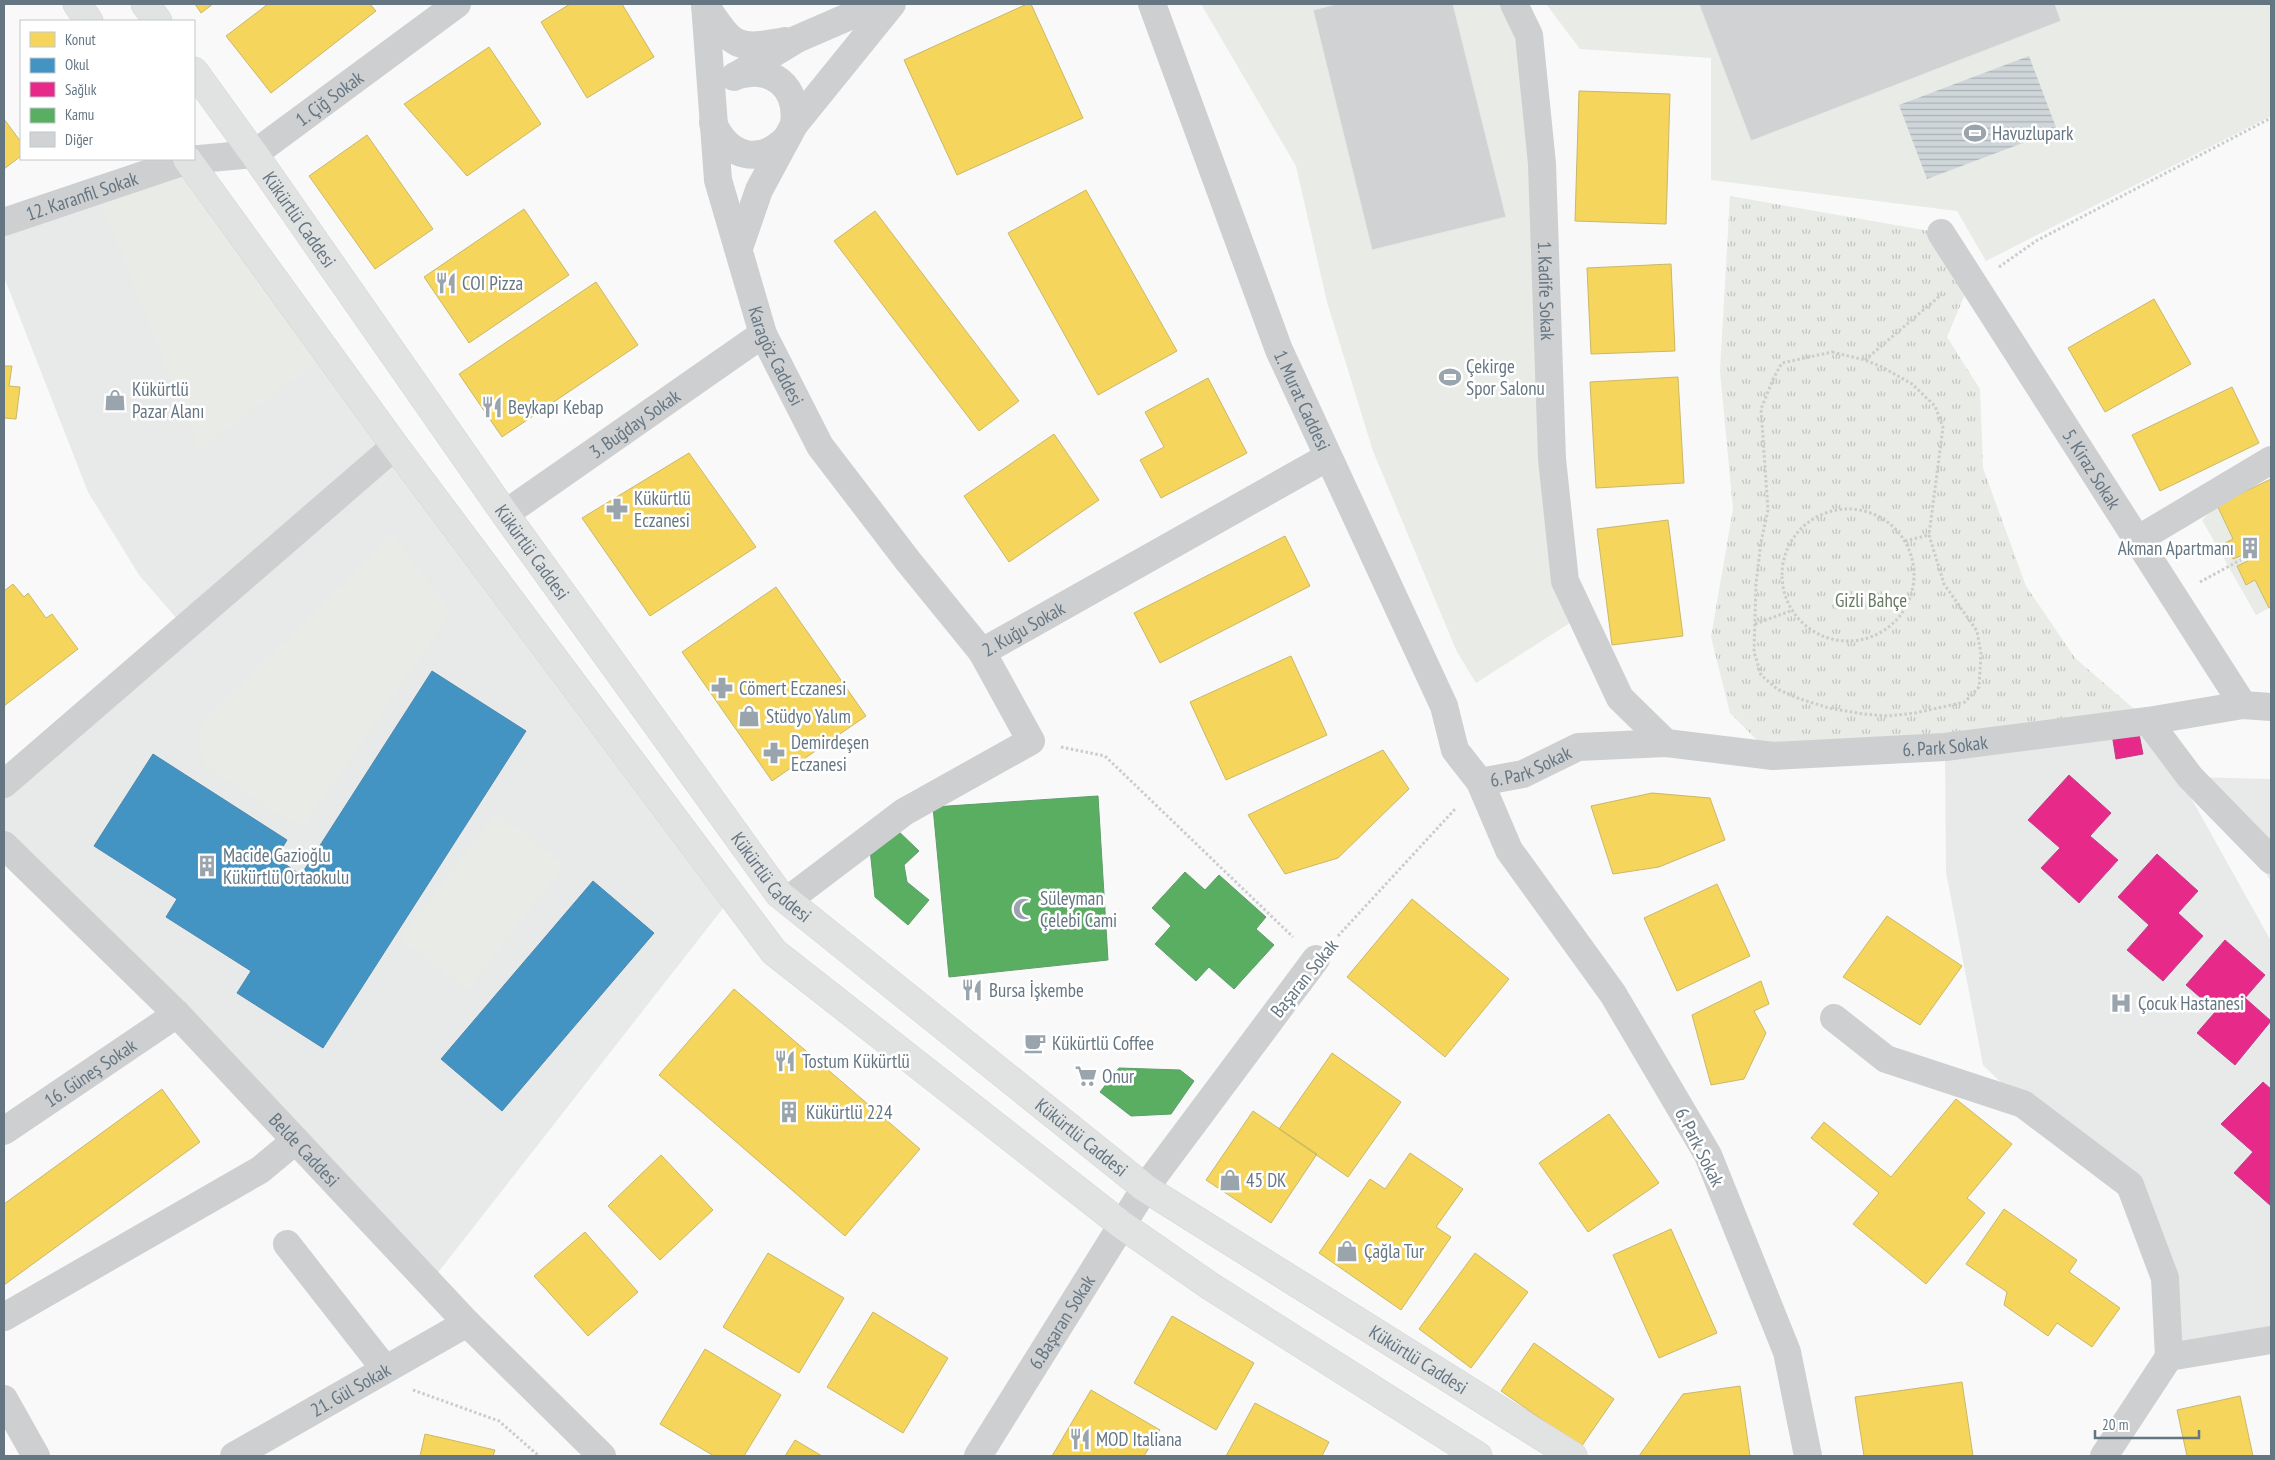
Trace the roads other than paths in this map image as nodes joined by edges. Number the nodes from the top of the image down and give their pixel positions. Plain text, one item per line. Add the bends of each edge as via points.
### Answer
1 (77, 4) edge
2 (145, 4) edge
3 (457, 4) edge
4 (704, 4) edge
5 (878, 4) edge
6 (892, 4) edge
7 (1152, 4) edge
8 (1514, 4) edge
9 (89, 20) edge
10 (157, 20) edge
11 (797, 39) junction
12 (195, 72) edge
13 (734, 77) junction
14 (713, 116) junction
15 (790, 132) junction
16 (254, 154) junction
17 (195, 159) edge
18 (188, 160) edge
19 (4, 222) edge
20 (1941, 233) dead end
21 (739, 248) junction
22 (762, 334) junction
23 (395, 446) junction
24 (1328, 457) junction
25 (2271, 460) edge
26 (505, 514) junction
27 (2137, 540) junction
28 (982, 652) junction
29 (2243, 705) junction
30 (2271, 708) edge
31 (2148, 721) junction
32 (1666, 743) junction
33 (1480, 782) junction
34 (4, 784) edge
35 (4, 845) edge
36 (2271, 860) edge
37 (788, 900) junction
38 (1316, 960) road end
39 (177, 1014) junction
40 (1834, 1018) dead end
41 (4, 1131) edge
42 (295, 1140) junction
43 (1144, 1188) junction
44 (1122, 1225) junction
45 (287, 1244) dead end
46 (4, 1317) edge
47 (467, 1323) junction
48 (2271, 1340) edge
49 (2168, 1357) junction
50 (380, 1372) junction
51 (4, 1399) edge
52 (36, 1456) edge
53 (234, 1456) edge
54 (602, 1456) edge
55 (978, 1456) edge
56 (1478, 1456) edge
57 (1573, 1456) edge
58 (1808, 1456) edge
59 (2104, 1456) edge

1 - 9 main road
2 - 10 main road
3 - 16 street, 1. Çiğ Sokak
4 - 11 street via 727,36 741,45 755,47
4 - 14 street, Karagöz Caddesi
5 - 11 street
6 - 15 street
7 - 24 street, 1. Murat Caddesi via 1279,350
8 - 32 street, 1. Kadife Sokak via 1529,35 1542,164 1552,459 1565,581 1620,698
11 - 13 street
12 - 16 main road, Kükürtlü Caddesi
13 - 14 street via 716,96
13 - 15 street via 747,72 761,73 774,77 785,86 796,112
14 - 15 street via 719,135 728,146 753,155 778,147
14 - 21 street, Karagöz Caddesi via 718,180
15 - 21 street via 759,190
16 - 17 street
16 - 26 main road, Kükürtlü Caddesi
18 - 19 street, 12. Karanfil Sokak
18 - 23 main road
20 - 27 street, 5. Kiraz Sokak
21 - 22 street, Karagöz Caddesi
22 - 26 street, 3. Buğday Sokak
22 - 28 street, Karagöz Caddesi via 820,446
23 - 34 street
23 - 44 main road via 774,952
24 - 28 street, 2. Kuğu Sokak
24 - 33 street, 1. Murat Caddesi via 1444,706 1455,750
25 - 27 street
26 - 37 main road, Kükürtlü Caddesi via 779,894
27 - 29 street, 5. Kiraz Sokak
28 - 37 street, 2. Kuğu Sokak via 1031,741 904,812
29 - 30 street, 6. Park Sokak
29 - 31 street, 6. Park Sokak
31 - 32 street, 6. Park Sokak via 1945,746 1773,756
31 - 36 street via 2190,777
32 - 33 street, 6. Park Sokak via 1578,747 1523,774
33 - 58 street, 6. Park Sokak via 1509,850 1613,994 1708,1155 1787,1352
35 - 39 street, Belde Caddesi
37 - 43 main road, Kükürtlü Caddesi
38 - 43 street, Başaran Sokak
39 - 41 street, 16. Güneş Sokak
39 - 42 street, Belde Caddesi
40 - 49 street via 1886,1059 2023,1104 2130,1185 2165,1278
42 - 46 street via 260,1170
42 - 47 street, Belde Caddesi
43 - 44 street, 6.Başaran Sokak
43 - 57 main road, Kükürtlü Caddesi
44 - 55 street, 6.Başaran Sokak
44 - 56 main road via 1210,1286
45 - 50 street
47 - 50 street, 21. Gül Sokak
47 - 54 street, Belde Caddesi
48 - 49 street
49 - 59 street
50 - 53 street, 21. Gül Sokak
51 - 52 street

